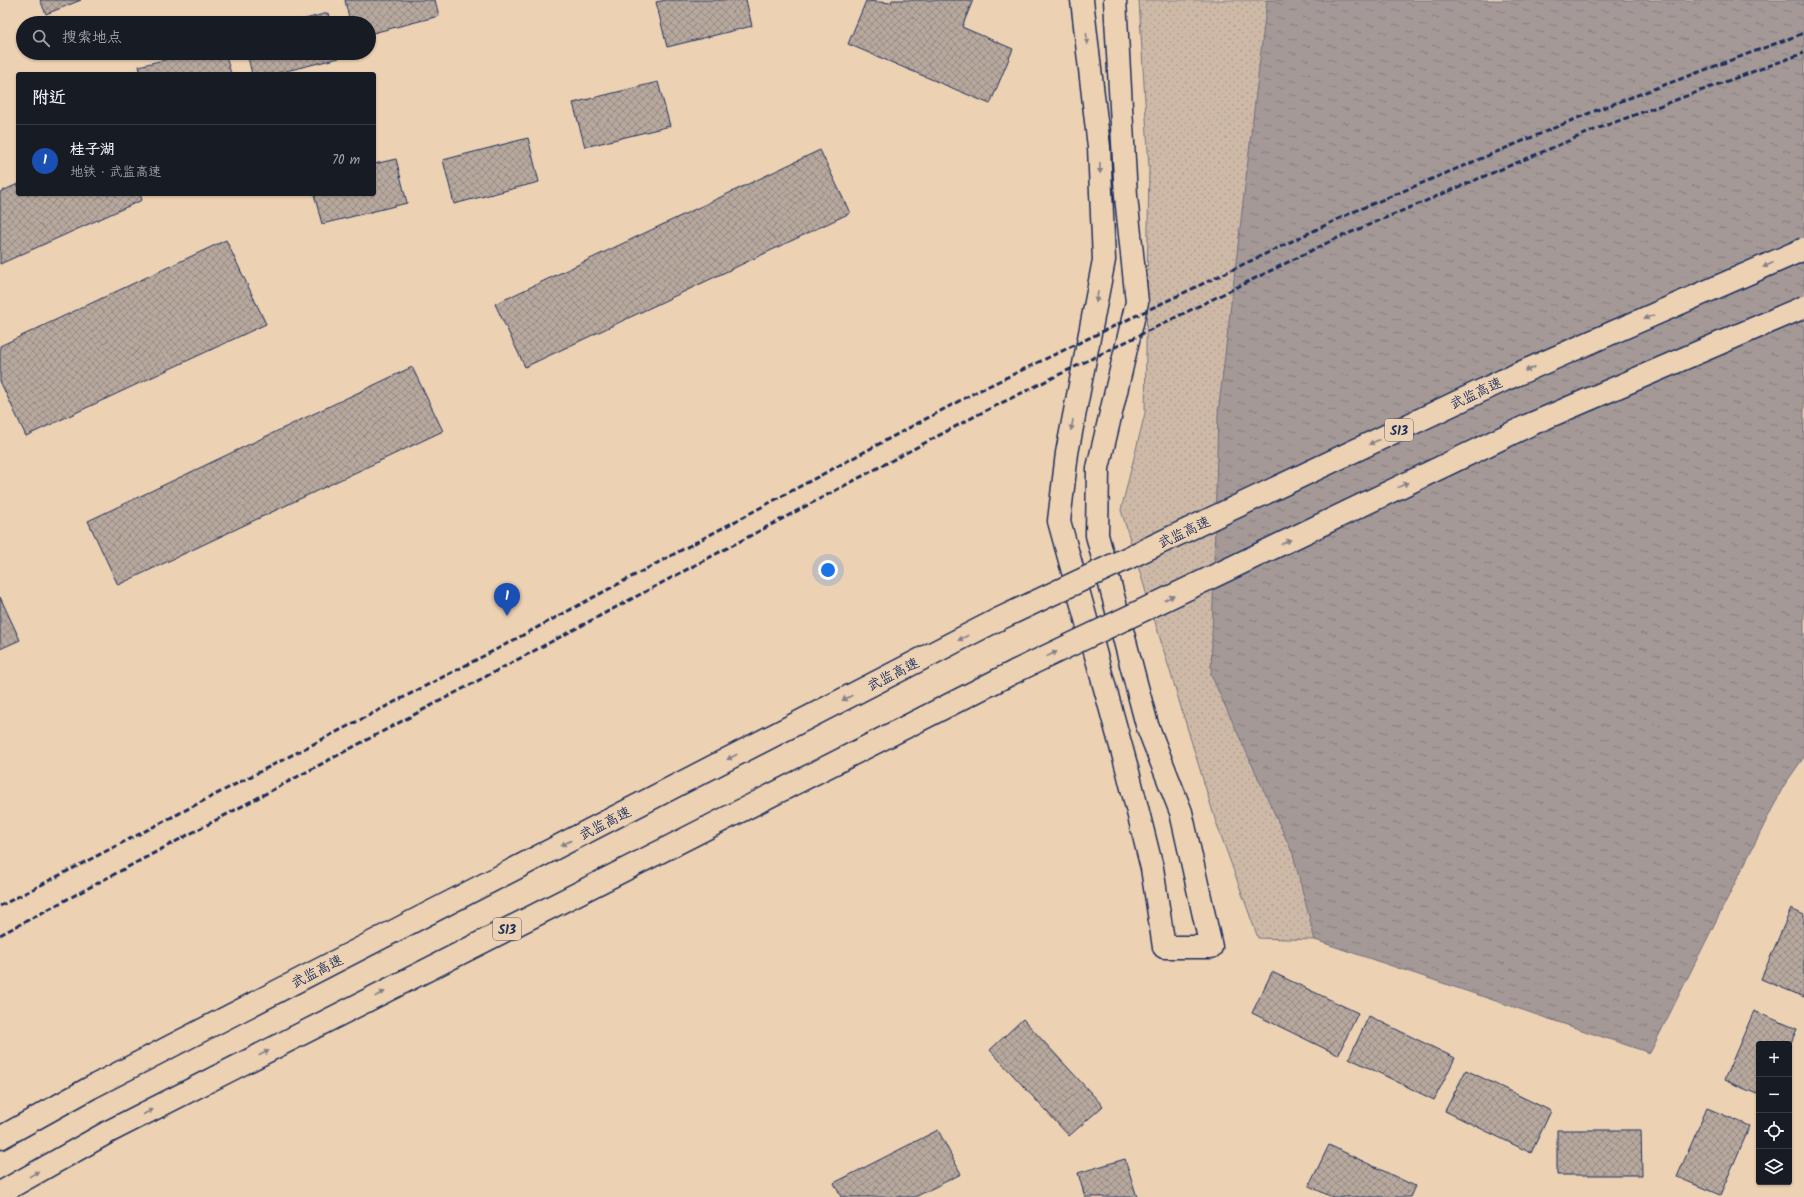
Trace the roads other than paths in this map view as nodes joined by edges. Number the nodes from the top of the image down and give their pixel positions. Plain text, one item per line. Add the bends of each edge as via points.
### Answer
1 (1082, 0) edge
2 (1115, 0) edge
3 (1804, 249) edge
4 (1804, 307) edge
5 (0, 1138) edge
6 (0, 1193) edge

1 -> 2 main road via 1099,147 1104,260 1067,453 1059,521 1152,868 1164,947 1211,947 1181,812 1147,725 1097,535 1098,468 1137,302 1126,196
3 -> 5 main road, 武监高速 / S13, bridge via 1504,380 997,620 97,1085
6 -> 4 main road, S13, bridge via 110,1131 1016,671 1529,425

